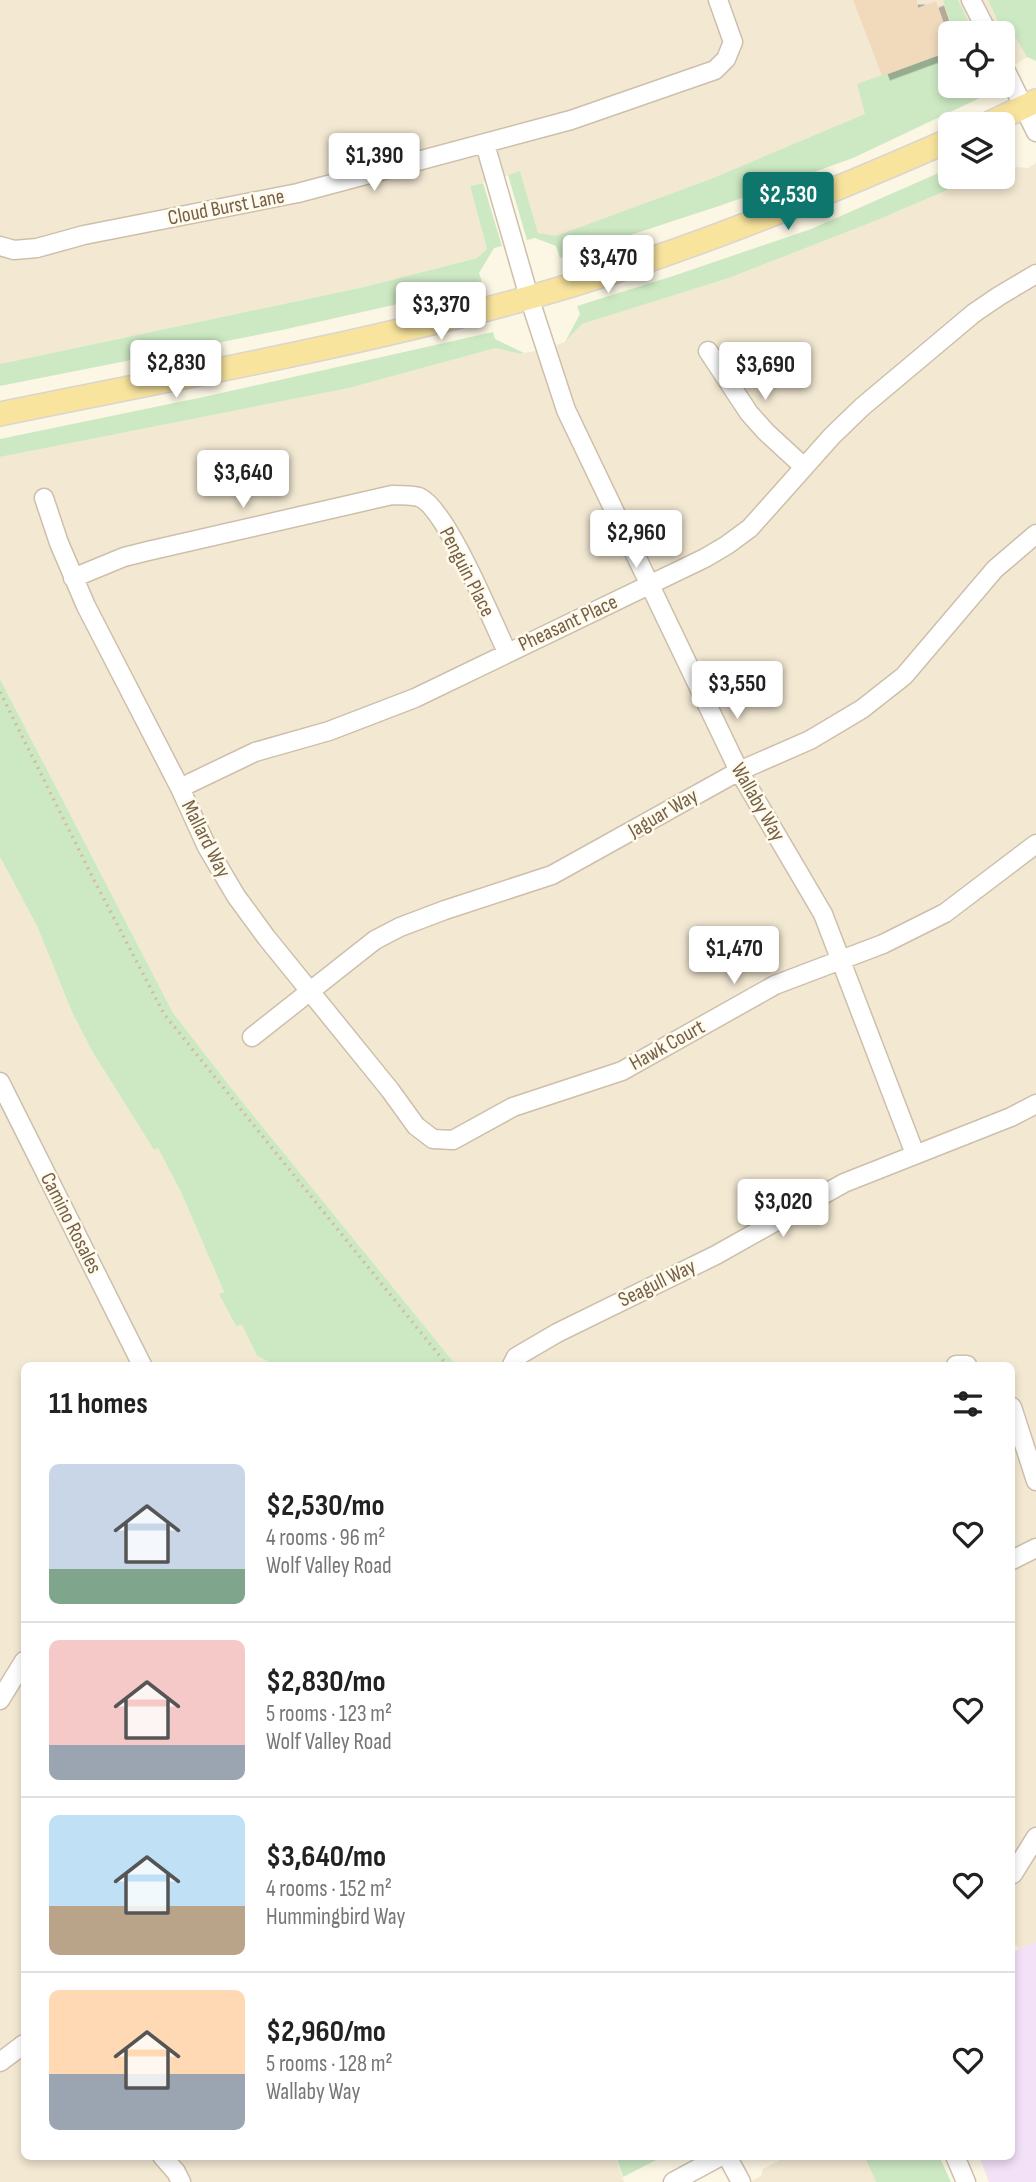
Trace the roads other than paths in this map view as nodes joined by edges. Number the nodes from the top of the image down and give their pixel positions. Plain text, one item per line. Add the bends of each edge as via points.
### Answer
1 (718, 0) edge
2 (971, 0) edge
3 (982, 21) edge
4 (1015, 82) edge
5 (1030, 104) edge
6 (1013, 112) edge
7 (1036, 132) edge
8 (485, 145) junction
9 (938, 146) edge
10 (0, 246) edge
11 (1036, 274) edge
12 (529, 297) junction
13 (708, 351) dead end
14 (0, 414) edge
15 (804, 467) junction
16 (44, 498) dead end
17 (1036, 534) edge
18 (73, 578) junction
19 (650, 585) junction
20 (507, 652) junction
21 (739, 771) junction
22 (180, 788) junction
23 (1036, 844) edge
24 (841, 959) junction
25 (310, 989) junction
26 (252, 1037) dead end
27 (0, 1082) edge
28 (1036, 1104) edge
29 (433, 1139) joint
30 (915, 1154) junction
31 (140, 1362) edge
32 (514, 1362) edge
33 (1015, 1416) edge
34 (1036, 1481) edge
35 (1036, 1548) edge
36 (1015, 1558) edge
37 (21, 1666) edge
38 (0, 1700) edge
39 (1036, 1838) edge
40 (1015, 1871) edge
41 (21, 2046) edge
42 (0, 2062) edge
43 (166, 2160) edge
44 (716, 2160) edge
45 (727, 2160) edge
46 (957, 2160) edge
47 (181, 2182) edge
48 (673, 2182) edge
49 (741, 2182) edge
50 (966, 2182) edge

1 - 8 street, Cloud Burst Lane via 733,42 715,70
2 - 3 street
4 - 5 street
5 - 6 main road
5 - 7 street
8 - 10 street, Cloud Burst Lane via 298,193 37,248
8 - 12 street, Wallaby Way
9 - 12 main road via 805,203
11 - 15 street, Pheasant Place via 964,322 862,407
12 - 14 main road via 343,344
12 - 19 street, Wallaby Way via 566,410
13 - 15 street via 749,413
15 - 19 street, Pheasant Place via 750,528
16 - 18 street, Mallard Way
17 - 21 street, Jaguar Way via 995,569 904,676 862,709 810,740
18 - 20 street, Penguin Place via 148,551 392,495 421,498 440,517
18 - 22 street, Mallard Way
19 - 20 street, Pheasant Place
19 - 21 street, Wallaby Way
20 - 22 street, Pheasant Place via 415,698 329,731 255,752
21 - 24 street, Wallaby Way via 823,914
21 - 25 street, Jaguar Way via 552,875 400,927
22 - 25 street, Mallard Way via 236,896
23 - 24 street, Hawk Court via 945,913
24 - 29 street, Hawk Court via 775,985 622,1071 513,1107 453,1140
24 - 30 street, Wallaby Way
25 - 26 street, Jaguar Way
25 - 29 street, Mallard Way via 416,1126
27 - 31 street, Camino Rosales
28 - 30 street, Seagull Way
30 - 32 street, Seagull Way via 845,1183 716,1255 557,1333
33 - 34 street
35 - 36 street
37 - 38 street
39 - 40 street
41 - 42 street
43 - 47 street
44 - 48 street
45 - 49 street
46 - 50 street

